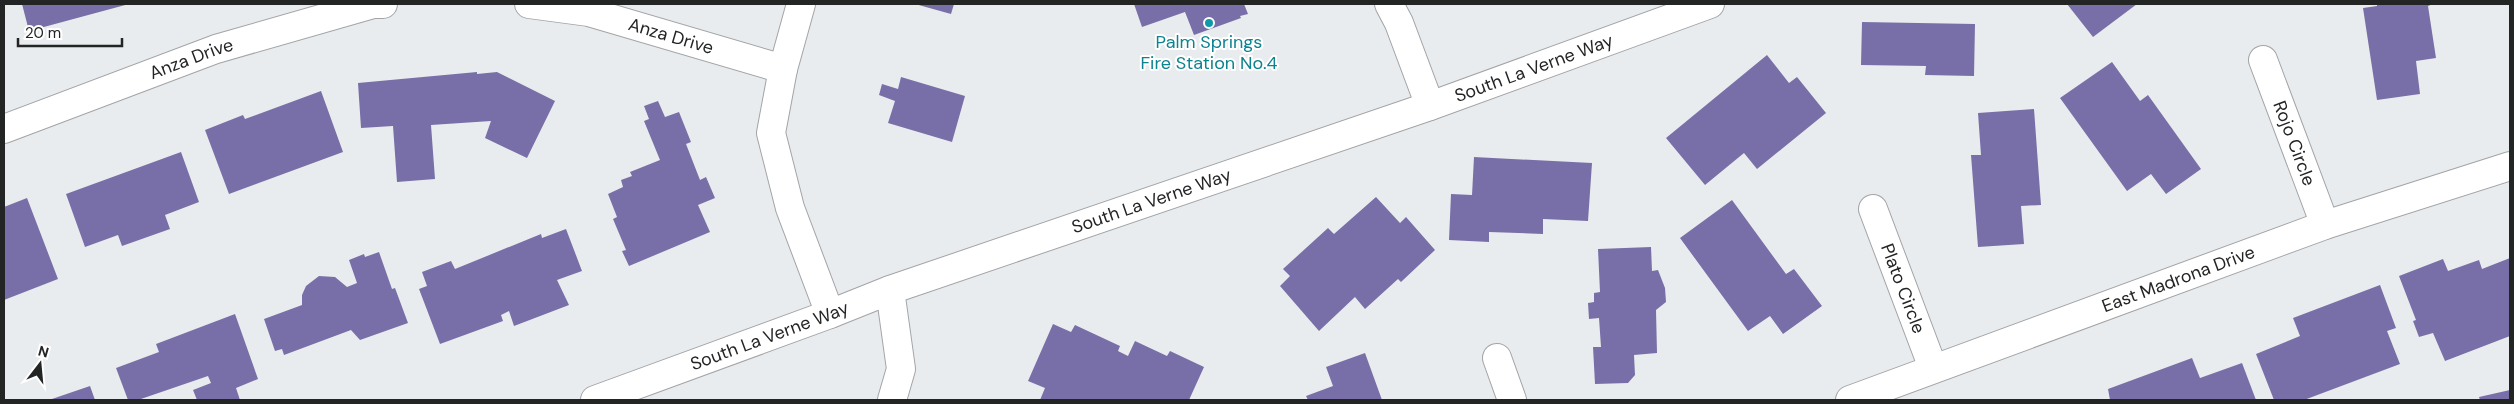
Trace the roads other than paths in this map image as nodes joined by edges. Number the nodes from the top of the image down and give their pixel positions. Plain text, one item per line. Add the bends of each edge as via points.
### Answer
1 (383, 4) edge
2 (528, 4) edge
3 (801, 4) edge
4 (1389, 4) edge
5 (1710, 4) edge
6 (2264, 60) dead end
7 (783, 68) junction
8 (1430, 106) junction
9 (4, 129) edge
10 (2510, 166) edge
11 (1873, 209) dead end
12 (2325, 225) junction
13 (890, 290) junction
14 (830, 314) junction
15 (1497, 358) dead end
16 (1933, 368) junction
17 (595, 400) edge
18 (892, 400) edge
19 (1512, 400) edge
20 (1850, 400) edge

1 - 9 street, Anza Drive via 373,4 216,49
2 - 7 street, Anza Drive via 589,12
3 - 7 street
4 - 8 street
5 - 8 street, South La Verne Way
6 - 12 street, Rojo Circle
7 - 14 street via 771,133 790,208
8 - 13 street, South La Verne Way
10 - 12 street, East Madrona Drive
11 - 16 street, Plato Circle
12 - 16 street, East Madrona Drive
13 - 14 street, South La Verne Way
13 - 18 street via 901,369
14 - 17 street, South La Verne Way
15 - 19 street
16 - 20 street, East Madrona Drive

